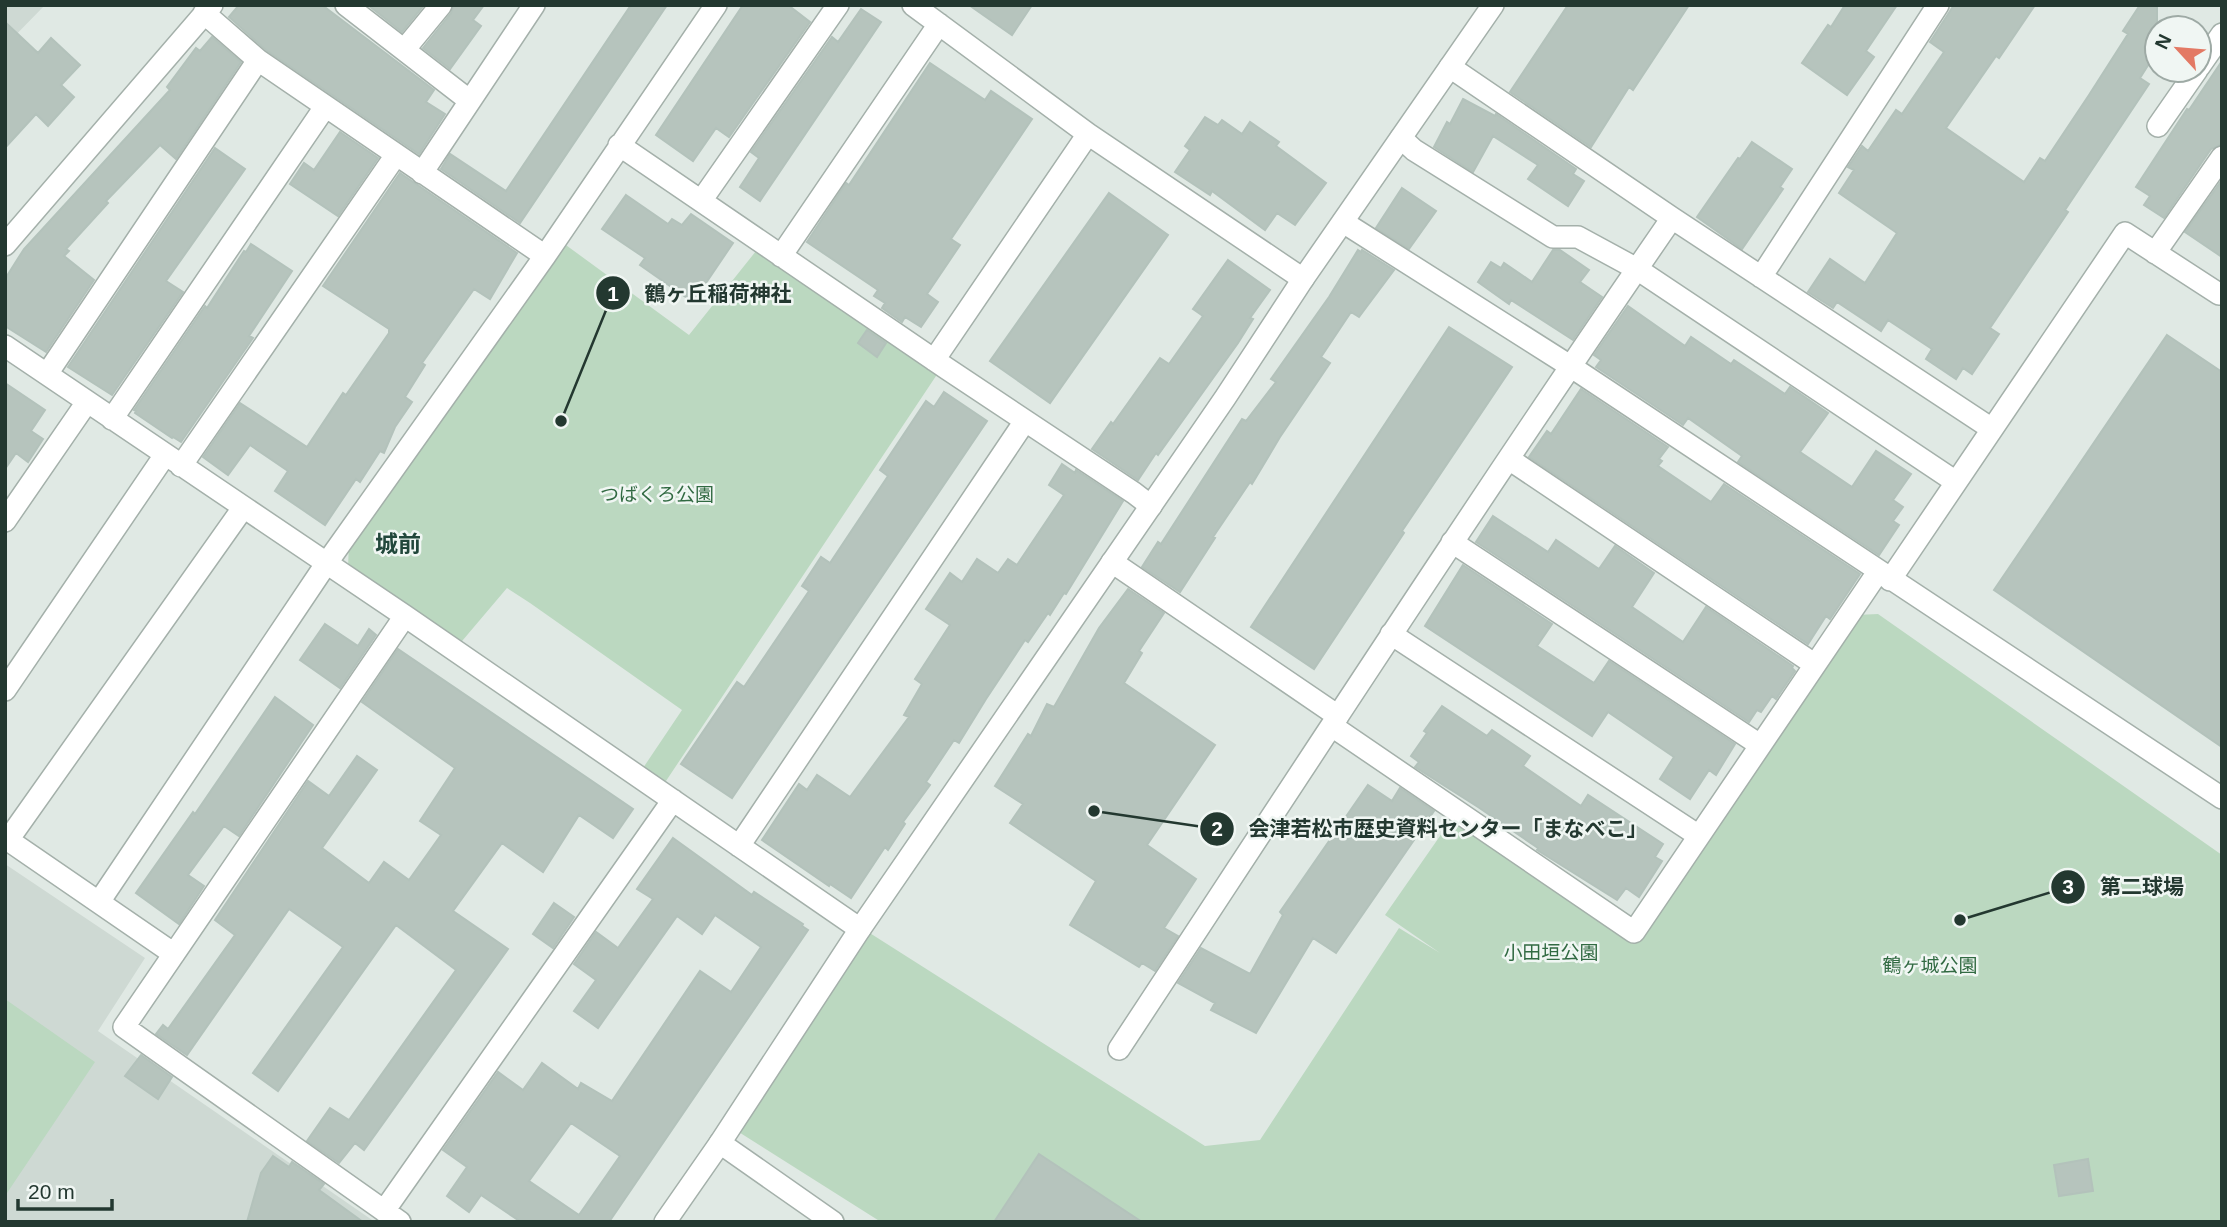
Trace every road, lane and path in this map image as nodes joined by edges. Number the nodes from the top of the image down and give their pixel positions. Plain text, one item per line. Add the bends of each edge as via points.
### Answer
1 (346, 5) edge
2 (441, 5) edge
3 (716, 5) edge
4 (838, 5) edge
5 (913, 5) edge
6 (1493, 5) edge
7 (1938, 5) edge
8 (529, 7) edge
9 (208, 9) edge
10 (939, 24) junction
11 (404, 50) junction
12 (258, 60) junction
13 (1450, 67) junction
14 (2187, 84) edge
15 (470, 101) junction
16 (326, 107) junction
17 (2158, 126) dead end
18 (1088, 134) junction
19 (1401, 138) junction
20 (619, 145) junction
21 (396, 155) junction
22 (2222, 158) edge
23 (422, 173) junction
24 (701, 201) junction
25 (1672, 218) junction
26 (1343, 222) junction
27 (5, 245) edge
28 (2155, 253) junction
29 (545, 256) junction
30 (781, 256) junction
31 (1637, 269) junction
32 (1761, 277) junction
33 (1303, 279) junction
34 (2219, 294) dead end
35 (5, 346) edge
36 (934, 360) junction
37 (1570, 366) junction
38 (47, 374) junction
39 (87, 402) junction
40 (111, 419) junction
41 (1025, 421) junction
42 (1992, 429) junction
43 (1509, 459) junction
44 (173, 461) junction
45 (1956, 482) junction
46 (1151, 506) junction
47 (243, 508) junction
48 (5, 522) edge
49 (1452, 542) junction
50 (1112, 562) junction
51 (326, 564) junction
52 (1884, 576) junction
53 (405, 616) junction
54 (1391, 634) junction
55 (1814, 664) junction
56 (5, 690) edge
57 (1335, 721) junction
58 (1759, 745) junction
59 (2222, 798) edge
60 (673, 800) junction
61 (1699, 836) junction
62 (7, 839) edge
63 (739, 846) junction
64 (99, 902) junction
65 (860, 929) junction
66 (174, 954) junction
67 (1119, 1049) dead end
68 (720, 1143) junction
69 (392, 1216) edge
70 (665, 1222) edge
71 (833, 1222) edge

1 - 11 street
2 - 11 street
3 - 20 street
4 - 24 street
5 - 10 street
6 - 13 street
7 - 32 street
8 - 15 street
9 - 12 street
9 - 27 street
10 - 18 street
10 - 30 street
11 - 15 street
12 - 16 street
12 - 38 street
13 - 19 street
13 - 25 street
14 - 17 street
15 - 23 street
16 - 21 street
16 - 40 street
18 - 33 street
18 - 36 street
19 - 26 street
19 - 31 street via 1553,237 1578,237
20 - 24 street
20 - 29 street
21 - 23 street
21 - 44 street
22 - 28 street
23 - 29 street
24 - 30 street
25 - 31 street
25 - 32 street
26 - 33 street
26 - 37 street
28 - 34 street
28 - 42 street via 2125,233
29 - 51 street
30 - 36 street
31 - 37 street
31 - 45 street
32 - 42 street
33 - 46 street
35 - 38 street
36 - 41 street
37 - 43 street
37 - 52 street
38 - 39 street
39 - 40 street
39 - 48 street
40 - 44 street
41 - 46 street
41 - 63 street
42 - 45 street
43 - 49 street
43 - 55 street
44 - 47 street
44 - 56 street
45 - 52 street
46 - 50 street
47 - 51 street
47 - 62 street
49 - 54 street
49 - 58 street
50 - 57 street
50 - 65 street
51 - 53 street
51 - 64 street
52 - 55 street
52 - 59 street
53 - 60 street
53 - 66 street
54 - 57 street
54 - 61 street
55 - 58 street
57 - 61 street via 1634,932
57 - 67 street
58 - 61 street
60 - 63 street
60 - 69 street
62 - 64 street
63 - 65 street
64 - 66 street
65 - 68 street
66 - 69 street via 124,1027
68 - 70 street
68 - 71 street

